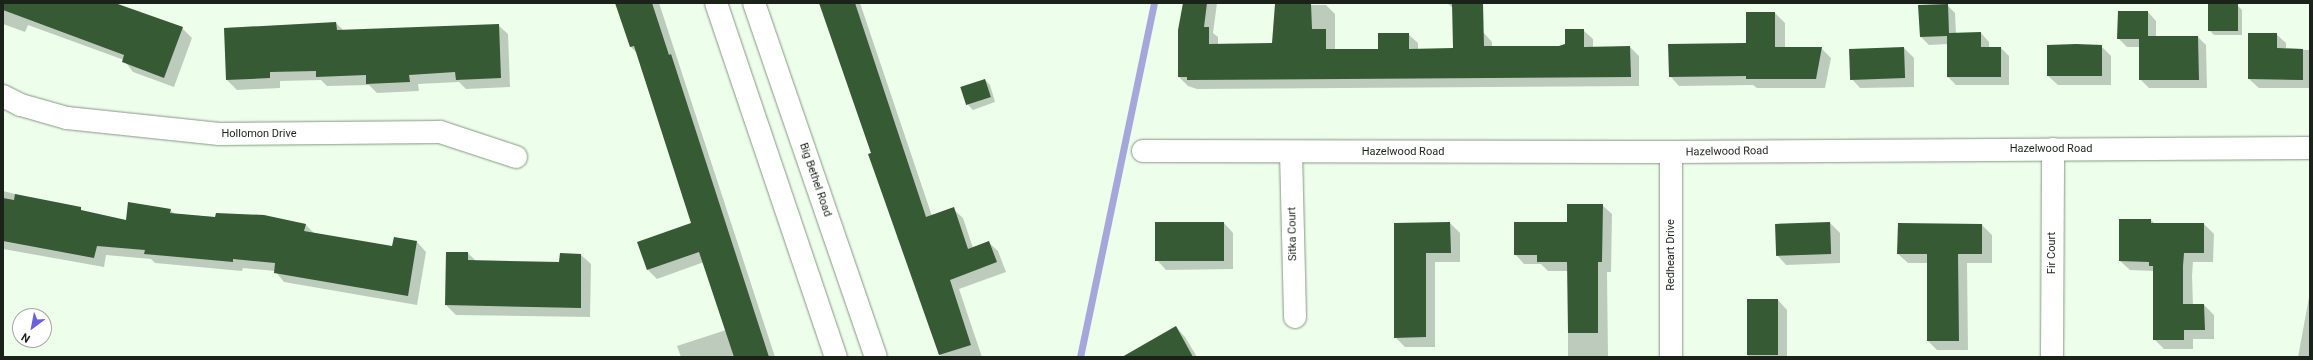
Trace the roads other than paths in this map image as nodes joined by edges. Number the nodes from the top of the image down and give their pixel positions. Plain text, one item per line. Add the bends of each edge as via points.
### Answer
1 (716, 3) edge
2 (754, 3) edge
3 (3, 96) edge
4 (2053, 148) junction
5 (2310, 148) edge
6 (1143, 151) dead end
7 (1291, 152) junction
8 (1671, 152) junction
9 (516, 156) dead end
10 (1295, 317) dead end
11 (836, 357) edge
12 (876, 357) edge
13 (1671, 357) edge
14 (2052, 357) edge

1 - 11 street
2 - 12 street, Big Bethel Road
3 - 9 street, Hollomon Drive via 21,105 67,118 219,134 440,132
4 - 5 street, Hazelwood Road
4 - 8 street, Hazelwood Road
4 - 14 street, Fir Court
6 - 7 street, Hazelwood Road
7 - 8 street, Hazelwood Road
7 - 10 street, Sitka Court
8 - 13 street, Redheart Drive

